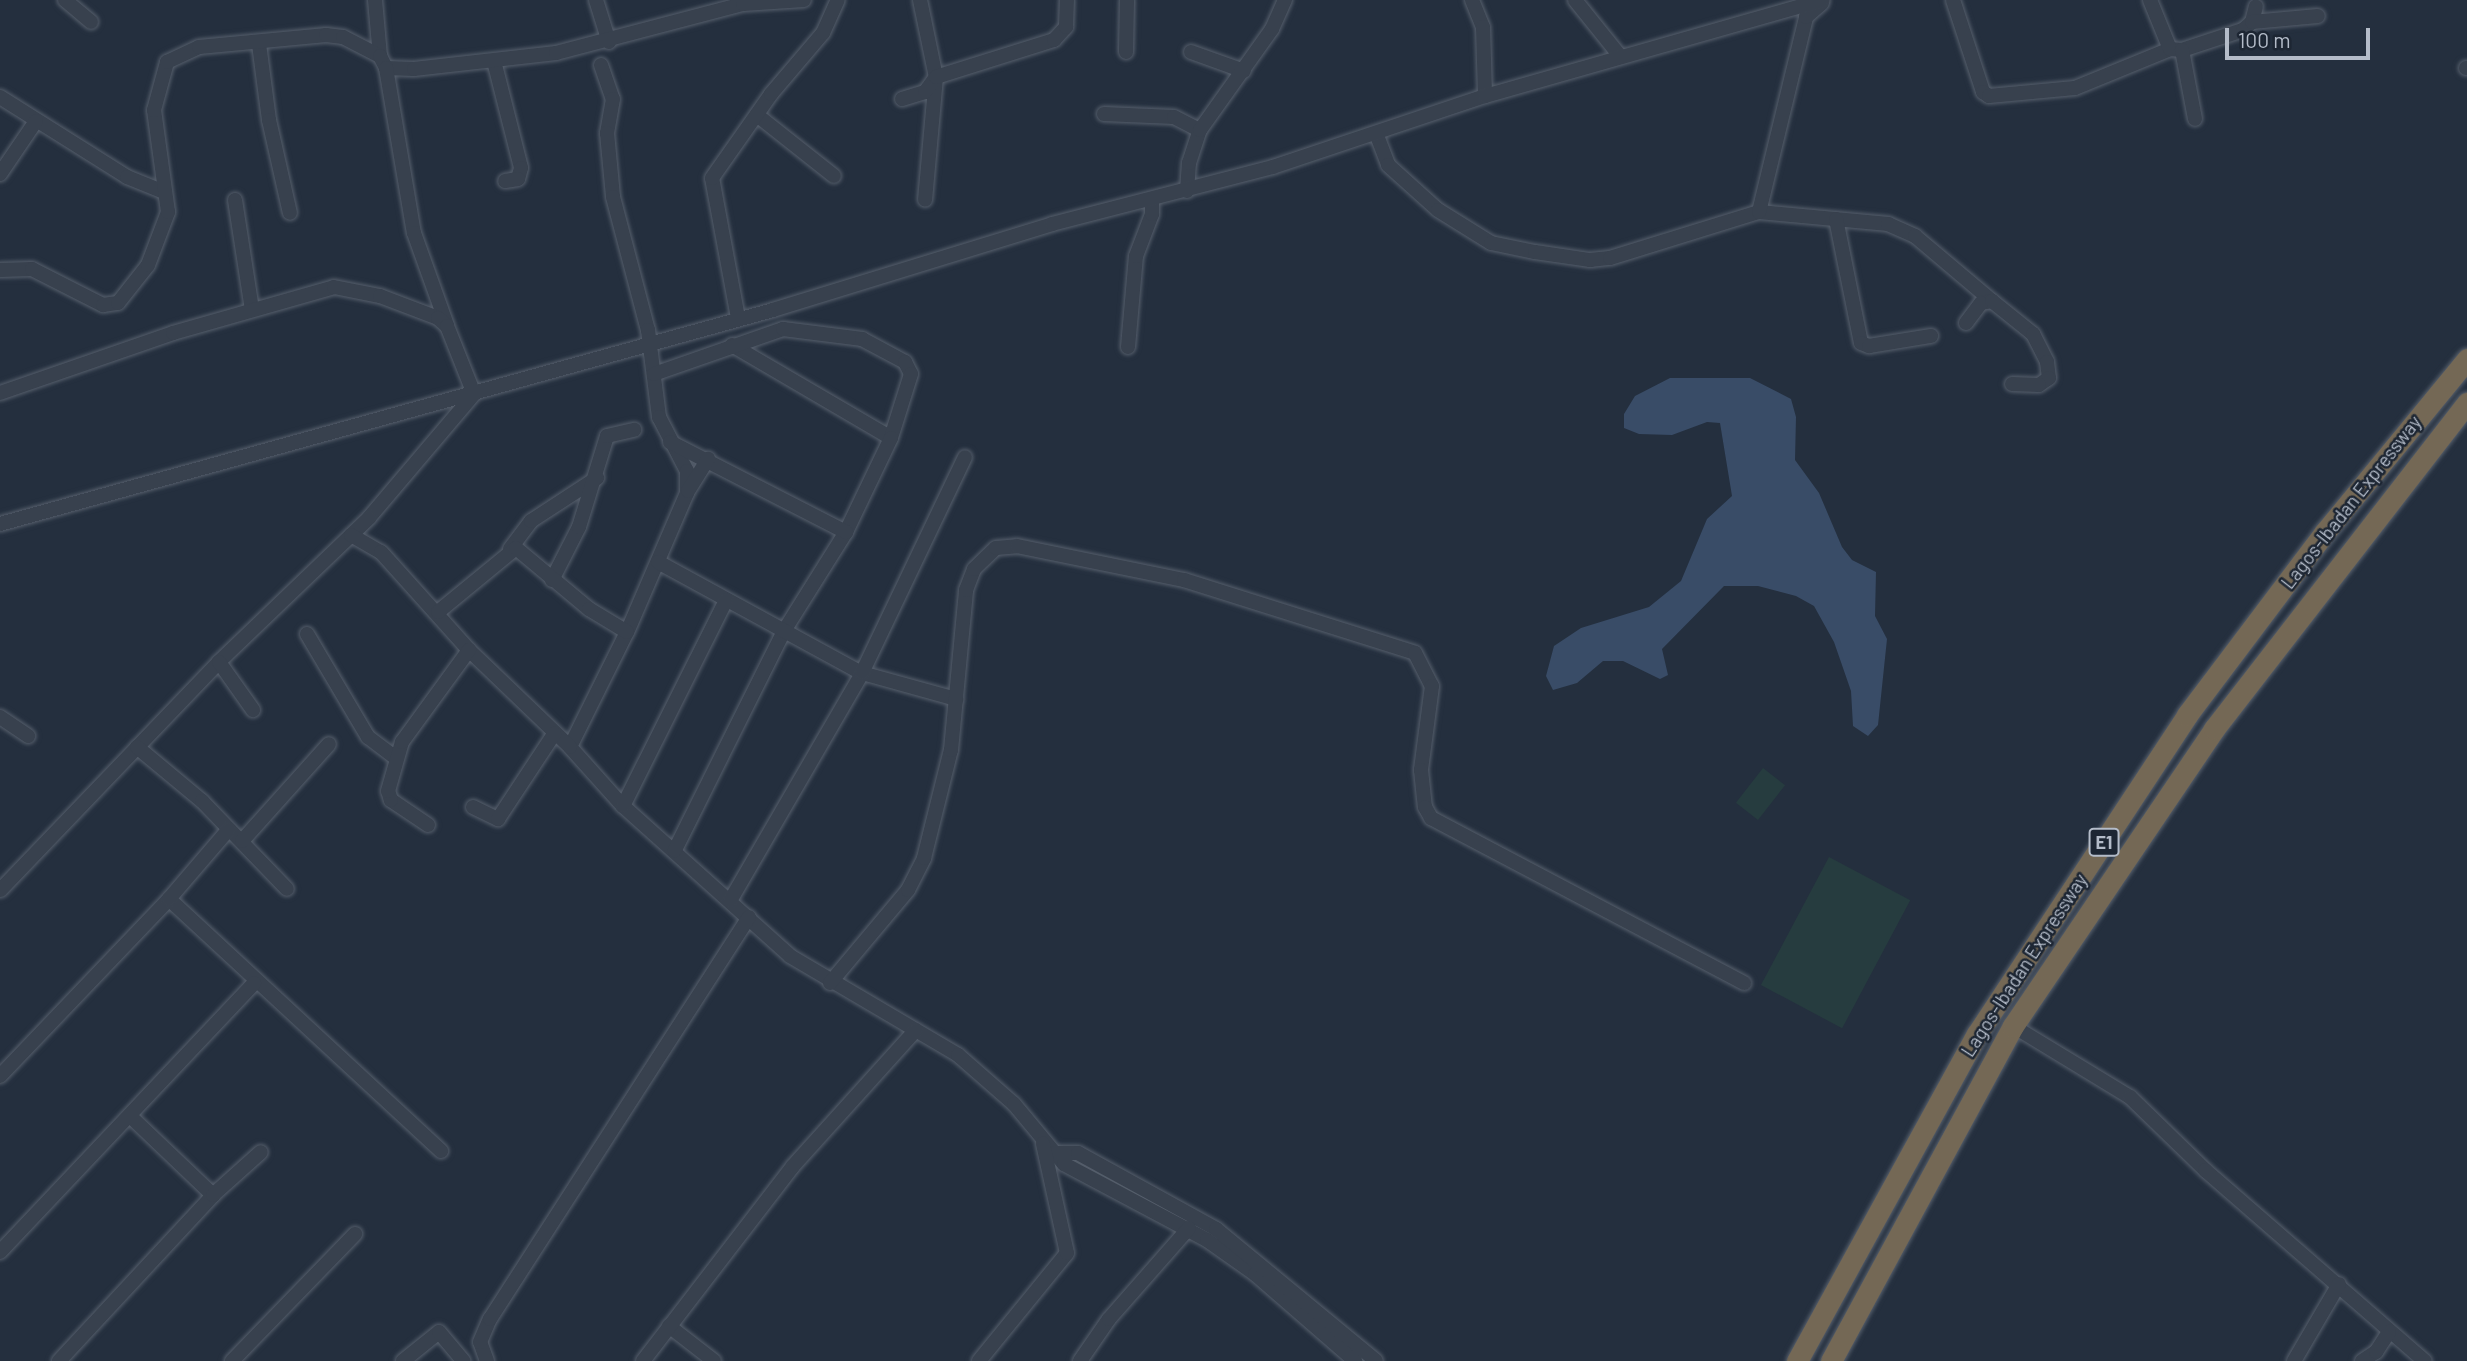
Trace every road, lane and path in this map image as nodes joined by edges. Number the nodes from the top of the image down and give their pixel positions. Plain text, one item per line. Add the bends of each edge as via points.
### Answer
1 (65, 0) edge
2 (375, 0) edge
3 (596, 0) edge
4 (800, 0) edge
5 (838, 0) edge
6 (920, 0) edge
7 (1068, 0) edge
8 (1127, 0) edge
9 (1285, 0) edge
10 (1472, 0) edge
11 (1576, 0) edge
12 (1768, 0) edge
13 (1825, 0) edge
14 (1953, 0) edge
15 (2150, 0) edge
16 (2256, 6) dead end
17 (1779, 12) junction
18 (2318, 16) dead end
19 (91, 22) dead end
20 (2252, 22) junction
21 (609, 42) junction
22 (259, 44) junction
23 (2176, 50) junction
24 (1126, 52) dead end
25 (1191, 52) dead end
26 (1620, 56) junction
27 (494, 61) junction
28 (383, 62) junction
29 (601, 65) dead end
30 (1244, 71) junction
31 (936, 77) junction
32 (1485, 96) junction
33 (0, 97) edge
34 (902, 99) dead end
35 (1104, 114) dead end
36 (757, 115) junction
37 (2195, 119) dead end
38 (36, 121) junction
39 (1200, 130) junction
40 (1376, 133) junction
41 (0, 174) edge
42 (834, 176) dead end
43 (505, 181) dead end
44 (1187, 191) junction
45 (164, 192) junction
46 (1152, 199) junction
47 (235, 200) dead end
48 (925, 200) dead end
49 (1759, 212) junction
50 (290, 213) dead end
51 (1836, 219) junction
52 (0, 270) edge
53 (1992, 300) junction
54 (252, 310) junction
55 (738, 318) junction
56 (1966, 323) dead end
57 (447, 326) junction
58 (1931, 336) dead end
59 (650, 344) junction
60 (732, 345) junction
61 (1128, 347) dead end
62 (2467, 359) edge
63 (654, 374) junction
64 (2012, 384) dead end
65 (0, 393) edge
66 (474, 394) junction
67 (2467, 402) edge
68 (634, 430) dead end
69 (891, 438) junction
70 (669, 442) junction
71 (965, 457) dead end
72 (708, 459) junction
73 (597, 478) junction
74 (687, 492) junction
75 (0, 524) edge
76 (846, 532) junction
77 (351, 535) junction
78 (510, 549) junction
79 (658, 562) junction
80 (552, 580) junction
81 (726, 600) junction
82 (438, 612) junction
83 (785, 631) junction
84 (627, 632) junction
85 (307, 634) dead end
86 (469, 650) junction
87 (219, 662) junction
88 (862, 673) junction
89 (956, 699) junction
90 (253, 710) dead end
91 (0, 717) edge
92 (554, 734) junction
93 (28, 736) dead end
94 (329, 744) dead end
95 (137, 747) junction
96 (570, 747) junction
97 (396, 758) junction
98 (623, 806) junction
99 (473, 807) dead end
100 (428, 825) dead end
101 (229, 829) junction
102 (242, 841) junction
103 (675, 850) junction
104 (286, 889) dead end
105 (0, 890) edge
106 (169, 899) junction
107 (730, 901) junction
108 (749, 917) junction
109 (254, 983) junction
110 (830, 983) junction
111 (1744, 983) dead end
112 (2013, 1026) junction
113 (916, 1030) junction
114 (0, 1076) edge
115 (130, 1116) junction
116 (1048, 1149) junction
117 (261, 1152) dead end
118 (442, 1152) dead end
119 (213, 1195) junction
120 (1189, 1228) junction
121 (355, 1234) dead end
122 (0, 1252) edge
123 (2339, 1284) junction
124 (669, 1326) junction
125 (2389, 1332) junction
126 (2376, 1357) edge
127 (59, 1361) edge
128 (232, 1361) edge
129 (403, 1361) edge
130 (463, 1361) edge
131 (487, 1361) edge
132 (643, 1361) edge
133 (713, 1361) edge
134 (979, 1361) edge
135 (1080, 1361) edge
136 (1355, 1361) edge
137 (1376, 1361) edge
138 (1797, 1361) edge
139 (1831, 1361) edge
140 (2294, 1361) edge
141 (2362, 1361) edge
142 (2425, 1361) edge

1 - 19 street
2 - 28 street
3 - 21 street
4 - 21 street via 743,4
5 - 36 street via 823,33
6 - 31 street
7 - 31 street via 1066,27 1054,40
8 - 24 street
9 - 30 street
10 - 32 street via 1483,27
11 - 26 street
12 - 17 street
13 - 17 street
13 - 49 street via 1806,17
14 - 23 street via 1983,92 1989,96 2075,88
15 - 23 street
16 - 20 street
17 - 26 street
18 - 20 street
20 - 23 street via 2243,30
21 - 27 street
22 - 28 street via 343,37
22 - 45 street via 199,47 167,62 154,110
22 - 50 street via 269,120
23 - 37 street
25 - 30 street
26 - 32 street
27 - 28 street
27 - 43 street via 522,167 518,178
28 - 57 street via 414,233
29 - 59 street via 613,99 607,133 613,197
30 - 39 street
31 - 34 street via 925,92
31 - 48 street
32 - 40 street
33 - 38 street
35 - 39 street via 1174,117
36 - 42 street
36 - 55 street via 711,182
38 - 41 street
38 - 45 street via 127,177
39 - 44 street via 1189,163
40 - 44 street
40 - 49 street via 1388,165 1438,210 1491,243 1590,260 1610,258
44 - 46 street
45 - 52 street via 169,203 163,231 148,265 118,303 103,305 32,269
46 - 55 street
46 - 61 street via 1152,214 1136,256
47 - 54 street
49 - 51 street
51 - 53 street via 1888,224 1907,232
51 - 58 street via 1861,343 1868,346
53 - 56 street via 1981,303
53 - 64 street via 2033,334 2047,362 2049,378 2039,385
54 - 57 street via 334,288 380,296 438,317
54 - 65 street
55 - 59 street
57 - 66 street
59 - 63 street
59 - 66 street
60 - 63 street
60 - 69 street
60 - 69 street via 783,329 862,339 905,362 911,374
62 - 138 highway, Lagos-Ibadan Expressway / E1 via 2325,532 2188,715 1978,1034
63 - 70 street via 659,417
66 - 75 street
66 - 77 street via 429,452
67 - 112 highway, Lagos-Ibadan Expressway / E1 via 2214,729
68 - 73 street via 607,436
69 - 76 street
70 - 72 street
70 - 74 street via 687,471
71 - 88 street
72 - 74 street
72 - 76 street
73 - 78 street via 531,521
73 - 80 street
74 - 79 street
76 - 83 street
77 - 82 street via 381,552
77 - 87 street
78 - 80 street via 522,551
78 - 82 street
79 - 81 street
79 - 84 street
80 - 84 street
81 - 83 street
81 - 98 street
82 - 86 street
83 - 88 street
83 - 103 street
84 - 96 street
85 - 97 street via 368,737
86 - 92 street
86 - 97 street via 402,742
87 - 90 street
87 - 95 street
88 - 89 street
88 - 107 street
89 - 110 street via 951,750 925,858 908,890
89 - 111 street via 966,590 974,569 996,548 1017,546 1184,580 1404,648 1416,653 1432,685 1421,770 1425,807 1432,818
91 - 93 street
92 - 96 street
92 - 99 street via 498,818
94 - 102 street
95 - 101 street
95 - 105 street
96 - 98 street
97 - 100 street via 388,797
98 - 103 street
101 - 102 street
101 - 106 street
102 - 104 street
103 - 107 street
106 - 109 street
106 - 114 street
107 - 108 street
108 - 110 street via 790,956
108 - 131 street via 490,1319 480,1342
109 - 115 street
109 - 118 street
110 - 113 street
112 - 123 street via 2117,1087
112 - 139 highway, Lagos-Ibadan Expressway / E1
113 - 116 street via 988,1079
113 - 124 street via 793,1166
115 - 119 street
115 - 122 street
116 - 120 street via 1071,1168
116 - 134 street via 1067,1253
116 - 137 street via 1078,1153 1206,1222 1263,1264
117 - 119 street
119 - 127 street
120 - 135 street via 1109,1319
120 - 136 street via 1255,1274
121 - 128 street
123 - 125 street
123 - 140 street
124 - 132 street
124 - 133 street
125 - 126 street
125 - 142 street
126 - 141 street
129 - 130 street via 439,1332

